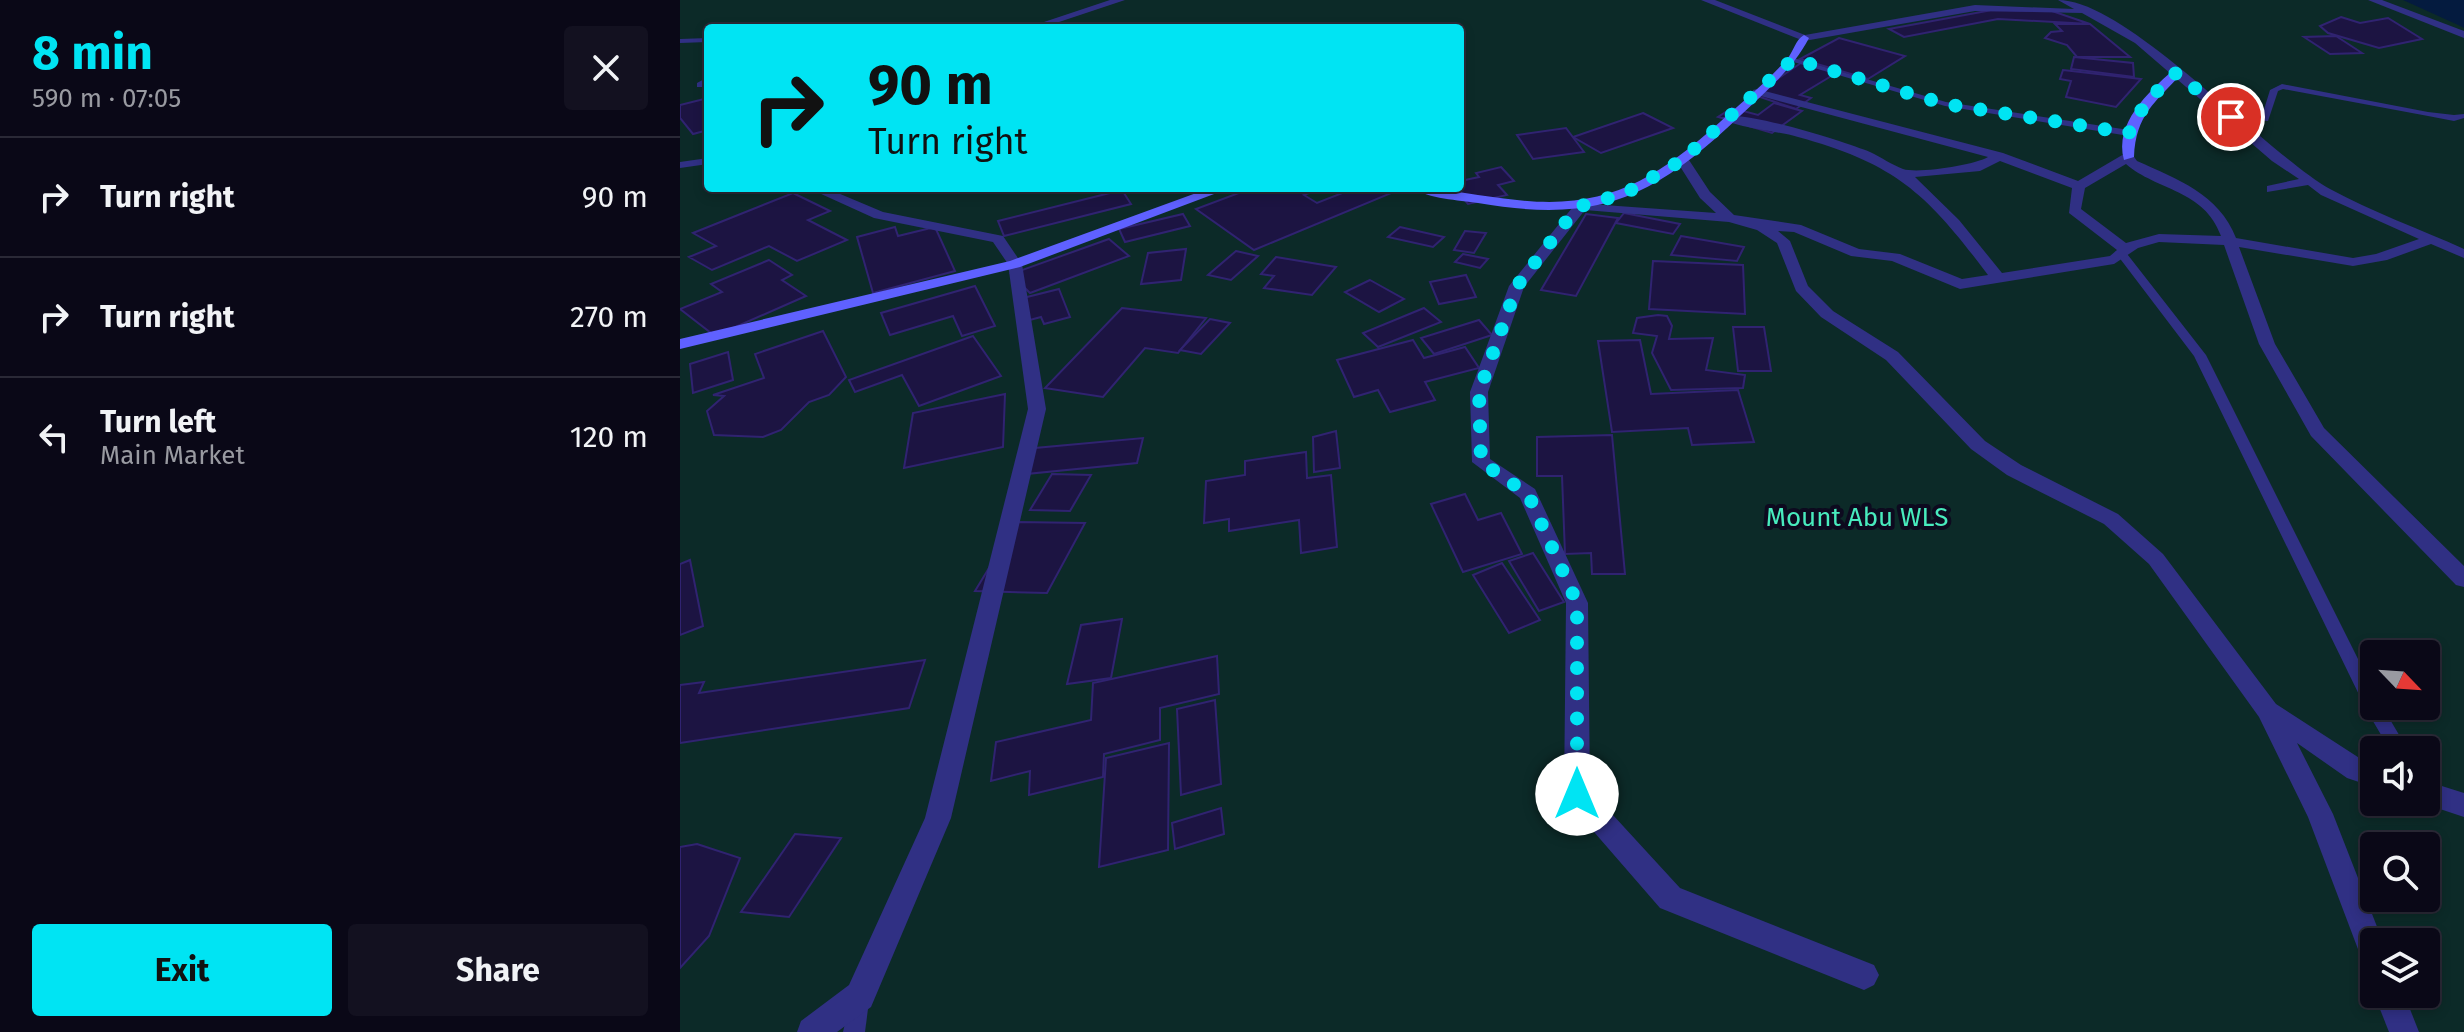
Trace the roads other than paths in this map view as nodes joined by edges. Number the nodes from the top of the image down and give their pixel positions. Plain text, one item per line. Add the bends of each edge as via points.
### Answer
1 (1120, 0) edge
2 (1706, 0) edge
3 (2063, 0) edge
4 (2373, 0) edge
5 (2050, 5) edge
6 (2094, 14) junction
7 (1042, 24) edge
8 (2464, 35) edge
9 (1804, 38) junction
10 (704, 40) edge
11 (680, 41) edge
12 (1793, 59) junction
13 (2176, 73) junction
14 (1757, 92) junction
15 (2464, 116) edge
16 (2231, 117) junction
17 (1727, 118) junction
18 (2129, 133) junction
19 (1999, 156) junction
20 (2128, 157) junction
21 (1682, 160) junction
22 (704, 162) edge
23 (680, 165) edge
24 (1903, 174) junction
25 (2310, 181) junction
26 (2079, 186) junction
27 (2272, 189) dead end
28 (824, 192) edge
29 (1212, 192) edge
30 (1441, 192) edge
31 (1581, 206) junction
32 (1729, 218) junction
33 (1760, 225) junction
34 (2430, 240) junction
35 (2232, 244) junction
36 (2121, 250) junction
37 (2464, 254) edge
38 (1015, 264) junction
39 (1999, 279) junction
40 (680, 344) edge
41 (2464, 579) edge
42 (2267, 710) junction
43 (2391, 736) edge
44 (2360, 771) edge
45 (2440, 797) edge
46 (2464, 805) edge
47 (2364, 928) edge
48 (1864, 975) dead end
49 (860, 996) junction
50 (2395, 1008) edge
51 (812, 1032) edge
52 (854, 1032) edge
53 (2404, 1032) edge

1 - 7 street
2 - 9 street
3 - 6 street
4 - 8 street
5 - 6 street
5 - 9 street via 1975,8
6 - 13 street via 2139,41
9 - 12 main road
10 - 11 lane
12 - 14 main road
12 - 18 lane via 1945,104
13 - 16 street
13 - 18 main road via 2146,102
14 - 17 main road
14 - 19 street
15 - 16 lane via 2282,86 2274,90 2265,119
16 - 25 street
17 - 21 main road
17 - 24 street via 1856,152
18 - 20 main road
19 - 24 street via 1980,167
19 - 26 street
20 - 26 street
20 - 35 street via 2132,164 2188,189 2222,220
21 - 31 main road via 1626,193
21 - 32 street via 1705,195
22 - 23 lane
24 - 39 street via 1971,241
25 - 27 street
25 - 34 street
26 - 36 street via 2074,210
28 - 38 street via 879,215 998,239
29 - 38 main road
30 - 31 main road via 1503,204
31 - 32 street
31 - 48 street via 1517,286 1479,392 1481,462 1528,494 1577,603 1577,794 1670,898
32 - 33 street
33 - 39 street via 1796,228 1856,253 1895,257 1960,284
33 - 42 street via 1783,241 1801,288 1827,314 1892,356 1978,445 2014,470 2111,519 2156,559
34 - 35 street via 2356,262
34 - 37 street
35 - 36 street via 2170,235
35 - 41 street via 2267,344 2317,432
36 - 39 street via 2114,260
36 - 43 lane via 2200,355
38 - 40 main road
38 - 49 street via 1037,409 938,818
42 - 44 street
42 - 47 street via 2320,814
45 - 46 street
49 - 51 street
49 - 52 lane
50 - 53 street

